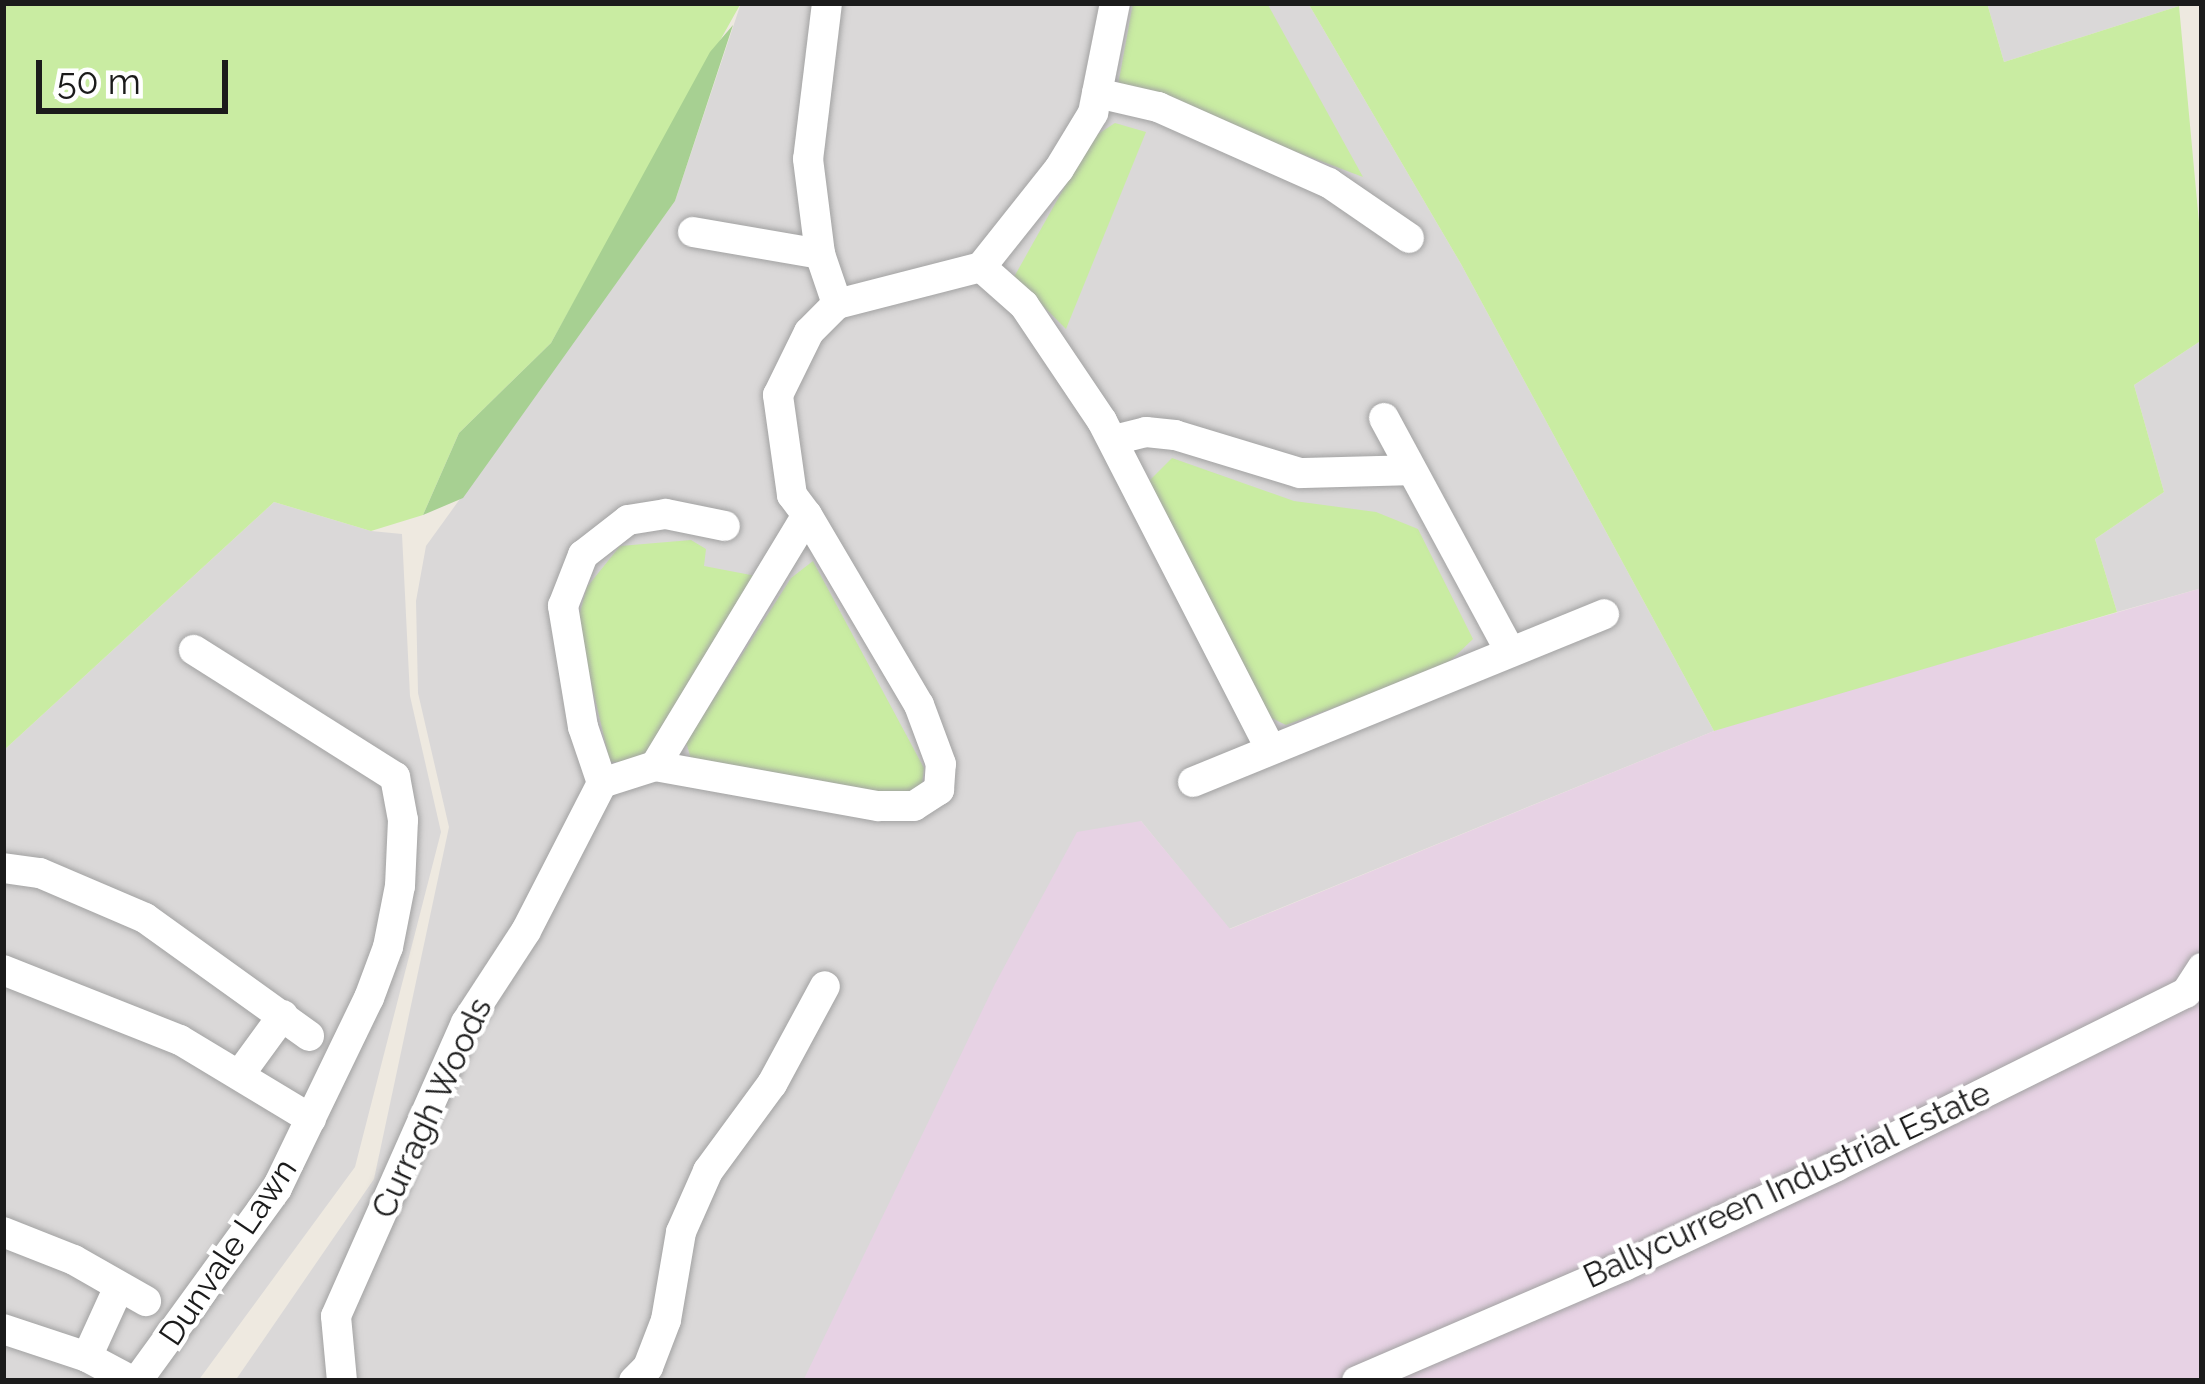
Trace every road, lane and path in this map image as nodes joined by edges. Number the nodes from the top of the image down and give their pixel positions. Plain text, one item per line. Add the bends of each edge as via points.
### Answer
1 (827, 3) edge
2 (1115, 3) edge
3 (1097, 93) junction
4 (693, 232) dead end
5 (1409, 238) dead end
6 (820, 254) junction
7 (981, 267) junction
8 (837, 304) junction
9 (1384, 418) dead end
10 (1114, 440) junction
11 (1411, 470) junction
12 (807, 515) junction
13 (725, 526) dead end
14 (1604, 614) dead end
15 (194, 650) dead end
16 (1510, 651) junction
17 (1270, 748) junction
18 (655, 766) junction
19 (1193, 782) dead end
20 (602, 783) junction
21 (3, 868) edge
22 (2202, 968) edge
23 (3, 970) edge
24 (825, 986) dead end
25 (283, 1015) junction
26 (309, 1036) dead end
27 (240, 1074) junction
28 (311, 1119) junction
29 (3, 1232) edge
30 (3, 1329) edge
31 (87, 1357) junction
32 (135, 1381) edge
33 (341, 1381) edge
34 (634, 1381) edge
35 (1357, 1381) edge

1 - 6 street via 808,158
2 - 3 street
3 - 5 street via 1158,107 1329,183
3 - 7 street via 1059,169
4 - 6 street
6 - 8 street
7 - 8 street
7 - 10 street via 1024,305
8 - 12 street via 809,332 778,395 792,495
9 - 11 street
10 - 11 street via 1175,435 1300,473
10 - 17 street
11 - 16 street
12 - 18 street
12 - 18 street via 919,705 940,764 939,790 914,806 878,806
13 - 20 street via 667,514 628,520 583,555 563,606
14 - 16 street
15 - 28 street, Dunvale Lawn via 395,777 403,820 388,947
16 - 17 street
17 - 19 street
18 - 20 street
20 - 33 street, Curragh Woods via 526,931 466,1023 358,1260 336,1316
21 - 25 street via 40,873 145,918
22 - 35 street, Ballycurreen Industrial Estate via 2186,993 1837,1166
23 - 27 street, Dunvale Lawn via 180,1040
24 - 34 street via 772,1084 708,1171 681,1232 666,1320
25 - 26 street
25 - 27 street
27 - 28 street, Dunvale Lawn
28 - 32 street, Dunvale Lawn via 277,1188
29 - 31 street via 74,1259 132,1295
30 - 31 street
31 - 32 street

